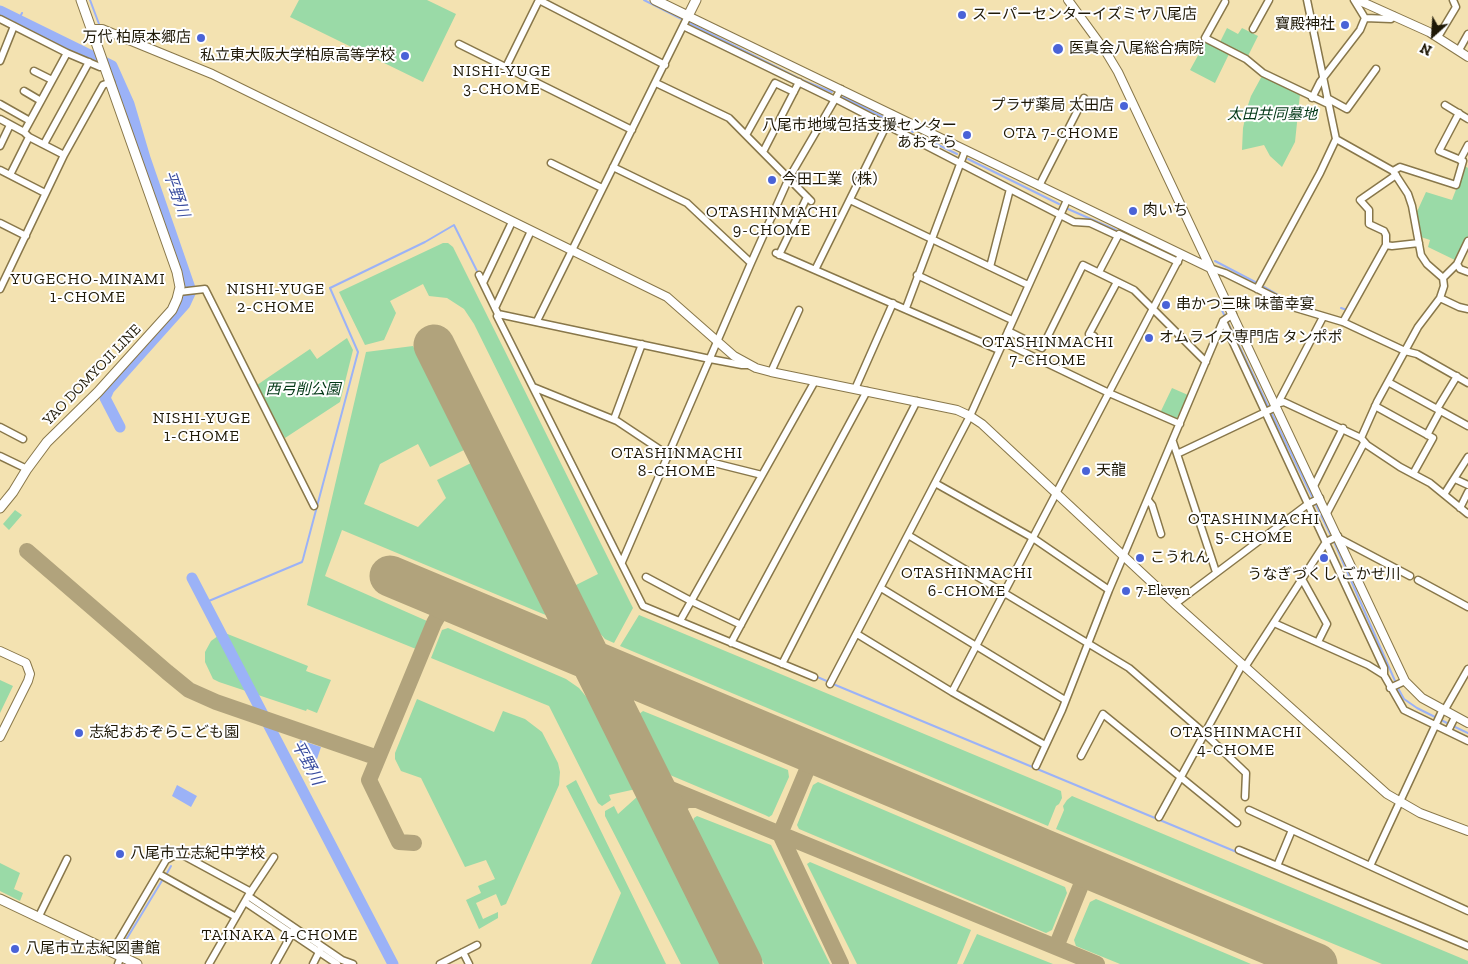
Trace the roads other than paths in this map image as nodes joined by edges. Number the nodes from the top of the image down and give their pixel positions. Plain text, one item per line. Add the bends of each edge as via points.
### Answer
1 (81, 0) edge
2 (656, 0) edge
3 (696, 0) edge
4 (1068, 0) edge
5 (1269, 0) edge
6 (1307, 0) edge
7 (1354, 0) edge
8 (1358, 0) edge
9 (1453, 0) edge
10 (1224, 1) edge
11 (688, 16) junction
12 (1394, 16) junction
13 (0, 18) edge
14 (1365, 18) junction
15 (14, 26) junction
16 (683, 26) junction
17 (92, 29) junction
18 (1253, 29) dead end
19 (1468, 34) edge
20 (1438, 37) junction
21 (459, 44) dead end
22 (1458, 50) junction
23 (67, 53) junction
24 (1468, 56) edge
25 (0, 61) edge
26 (89, 62) junction
27 (103, 62) junction
28 (664, 64) junction
29 (506, 67) junction
30 (1376, 69) dead end
31 (34, 70) dead end
32 (1323, 78) junction
33 (52, 80) junction
34 (111, 82) junction
35 (656, 82) junction
36 (799, 82) junction
37 (840, 89) junction
38 (24, 91) dead end
39 (794, 92) junction
40 (1084, 98) dead end
41 (1312, 98) junction
42 (835, 100) junction
43 (41, 101) junction
44 (1327, 101) junction
45 (0, 104) edge
46 (1445, 105) dead end
47 (1458, 113) junction
48 (892, 114) junction
49 (1468, 118) edge
50 (0, 120) edge
51 (30, 121) junction
52 (10, 125) junction
53 (886, 126) junction
54 (632, 130) junction
55 (26, 135) junction
56 (746, 135) junction
57 (1336, 139) junction
58 (44, 144) junction
59 (1468, 145) edge
60 (0, 146) edge
61 (965, 151) junction
62 (763, 152) junction
63 (64, 155) junction
64 (1460, 160) junction
65 (550, 162) dead end
66 (960, 164) junction
67 (613, 167) junction
68 (0, 170) edge
69 (1395, 173) junction
70 (10, 174) junction
71 (789, 178) junction
72 (1039, 186) junction
73 (602, 188) junction
74 (1010, 189) junction
75 (45, 193) junction
76 (850, 200) junction
77 (1067, 200) junction
78 (1060, 214) junction
79 (512, 222) junction
80 (0, 223) edge
81 (531, 231) junction
82 (1120, 232) junction
83 (26, 236) junction
84 (932, 239) junction
85 (1468, 241) edge
86 (1419, 243) junction
87 (1386, 245) junction
88 (572, 252) junction
89 (1180, 259) junction
90 (750, 263) junction
91 (1457, 264) junction
92 (990, 267) junction
93 (1210, 268) junction
94 (815, 270) junction
95 (1099, 272) junction
96 (1468, 272) edge
97 (479, 275) dead end
98 (917, 275) junction
99 (1443, 278) junction
100 (1117, 282) junction
101 (483, 283) junction
102 (1028, 285) junction
103 (1259, 286) junction
104 (0, 289) edge
105 (183, 291) junction
106 (1440, 298) junction
107 (893, 303) junction
108 (906, 308) junction
109 (1468, 309) edge
110 (799, 310) dead end
111 (1154, 310) junction
112 (497, 311) junction
113 (1227, 317) junction
114 (1322, 317) junction
115 (1012, 320) junction
116 (537, 321) junction
117 (1343, 322) junction
118 (1008, 331) junction
119 (1094, 336) dead end
120 (718, 342) junction
121 (1003, 342) junction
122 (642, 344) junction
123 (999, 350) junction
124 (1405, 351) junction
125 (710, 359) junction
126 (1206, 362) junction
127 (749, 365) junction
128 (1252, 367) junction
129 (771, 372) junction
130 (1457, 376) junction
131 (815, 381) junction
132 (1388, 382) junction
133 (1468, 383) edge
134 (533, 387) junction
135 (855, 389) junction
136 (867, 391) junction
137 (1110, 393) junction
138 (917, 401) junction
139 (1375, 406) junction
140 (1273, 407) junction
141 (1439, 410) junction
142 (970, 416) junction
143 (614, 419) junction
144 (1180, 424) junction
145 (1282, 424) junction
146 (1468, 426) edge
147 (0, 427) edge
148 (1273, 428) junction
149 (1343, 428) junction
150 (1287, 434) junction
151 (1427, 435) junction
152 (1278, 438) junction
153 (23, 439) dead end
154 (1362, 440) junction
155 (1173, 442) junction
156 (1292, 445) junction
157 (1283, 449) junction
158 (1177, 454) junction
159 (668, 455) junction
160 (0, 456) edge
161 (1298, 457) junction
162 (1468, 457) edge
163 (1288, 461) junction
164 (710, 462) dead end
165 (27, 469) junction
166 (1413, 474) junction
167 (762, 475) junction
168 (1455, 479) junction
169 (935, 483) junction
170 (1468, 485) edge
171 (1314, 486) junction
172 (1468, 492) edge
173 (1445, 493) junction
174 (1057, 494) junction
175 (1148, 500) junction
176 (1318, 500) junction
177 (1308, 504) junction
178 (314, 506) dead end
179 (0, 508) edge
180 (1460, 508) junction
181 (1327, 513) junction
182 (1468, 514) edge
183 (1161, 534) dead end
184 (908, 535) junction
185 (1033, 538) junction
186 (1337, 538) junction
187 (1326, 542) junction
188 (1124, 556) junction
189 (1346, 560) junction
190 (622, 562) junction
191 (1336, 564) junction
192 (1216, 572) junction
193 (646, 576) dead end
194 (1353, 576) junction
195 (1410, 576) dead end
196 (1302, 579) junction
197 (1343, 580) junction
198 (1418, 580) dead end
199 (881, 588) junction
200 (1109, 590) junction
201 (1003, 593) junction
202 (691, 601) junction
203 (1176, 604) junction
204 (1468, 607) edge
205 (680, 622) junction
206 (1274, 623) junction
207 (741, 625) junction
208 (1376, 626) junction
209 (1366, 630) junction
210 (857, 634) junction
211 (1318, 642) junction
212 (732, 643) junction
213 (1087, 644) junction
214 (975, 646) junction
215 (0, 651) edge
216 (782, 664) junction
217 (1243, 666) junction
218 (1468, 669) edge
219 (1384, 674) junction
220 (814, 677) dead end
221 (1402, 682) junction
222 (830, 684) dead end
223 (1390, 688) junction
224 (952, 692) junction
225 (1065, 700) junction
226 (1442, 713) junction
227 (1453, 720) junction
228 (1468, 724) edge
229 (1435, 725) junction
230 (1448, 731) junction
231 (1204, 733) junction
232 (0, 737) edge
233 (1468, 741) edge
234 (1045, 745) junction
235 (1081, 756) dead end
236 (1036, 766) dead end
237 (1181, 777) junction
238 (1245, 797) dead end
239 (1399, 803) junction
240 (1249, 810) dead end
241 (1159, 817) dead end
242 (1237, 823) dead end
243 (1292, 830) junction
244 (1468, 831) edge
245 (1239, 850) dead end
246 (274, 857) dead end
247 (67, 859) dead end
248 (1277, 866) junction
249 (1370, 866) junction
250 (159, 874) junction
251 (248, 897) junction
252 (0, 899) edge
253 (1468, 910) edge
254 (270, 914) junction
255 (236, 917) junction
256 (38, 918) junction
257 (293, 931) junction
258 (477, 945) dead end
259 (1468, 946) edge
260 (320, 949) junction
261 (112, 952) junction
262 (464, 952) junction
263 (119, 960) edge
264 (341, 963) edge
265 (137, 964) edge
266 (209, 964) edge
267 (276, 964) edge
268 (313, 964) edge
269 (353, 964) edge
270 (440, 964) edge
271 (469, 964) edge

1 - 17 main road
2 - 11 main road
3 - 11 main road
4 - 93 street via 1118,72
5 - 18 street
6 - 32 street
7 - 14 street
8 - 12 street
9 - 20 street via 1456,7
10 - 41 street via 1206,38
11 - 16 street
11 - 37 street
12 - 14 street via 1391,19
12 - 20 street
13 - 15 street
14 - 32 street via 1360,30
15 - 23 street
15 - 25 street
16 - 28 street
16 - 36 street
17 - 27 main road
17 - 79 street via 102,29 212,74
19 - 22 street
20 - 22 street
21 - 29 street
22 - 24 street
23 - 26 street
23 - 33 street
26 - 27 street
26 - 58 street
27 - 34 main road
28 - 29 street via 539,0
28 - 35 street
29 - 54 street
30 - 44 street via 1347,109
31 - 33 street
32 - 41 street
32 - 44 street
33 - 43 street
34 - 63 street via 103,85
34 - 105 main road
35 - 54 street
35 - 56 street via 729,118
36 - 39 street
36 - 42 street
37 - 42 street
37 - 48 street
38 - 43 street
39 - 56 street via 775,83
39 - 62 street
40 - 72 street
41 - 44 street
42 - 53 street
42 - 71 street
43 - 51 street
44 - 57 street
45 - 51 street
46 - 47 street
47 - 49 street
47 - 64 street via 1439,151
48 - 53 street
48 - 61 street
50 - 52 street
51 - 55 street
52 - 55 street
52 - 60 street
53 - 66 street
53 - 76 street
54 - 67 street
55 - 58 street
55 - 70 street
56 - 62 street
57 - 69 street
57 - 103 street
58 - 63 street
59 - 64 street
61 - 66 street
61 - 72 street
62 - 71 street
63 - 75 street
64 - 69 street via 1463,161 1456,185 1400,167
65 - 73 street
66 - 74 street
66 - 84 street
67 - 73 street
67 - 90 street via 687,203
68 - 70 street
69 - 86 street via 1410,200
69 - 87 street via 1360,200 1369,210 1369,224 1384,231
70 - 75 street
71 - 90 street
71 - 94 street via 809,199 778,254
72 - 77 street
73 - 88 street
74 - 78 street
74 - 92 street
75 - 83 street
76 - 84 street
76 - 94 street
77 - 78 street
77 - 82 street
78 - 82 street via 1074,222
78 - 102 street
79 - 81 street
79 - 101 street
80 - 83 street
81 - 88 street
81 - 112 street
82 - 89 street
82 - 95 street
83 - 104 street
84 - 92 street
84 - 98 street
85 - 91 street
86 - 87 street
86 - 99 street via 1424,261
87 - 117 street
88 - 116 street
88 - 120 street via 666,297
89 - 93 street
89 - 111 street
90 - 120 street
91 - 96 street
91 - 99 street
92 - 102 street
93 - 103 street
93 - 113 street
94 - 107 street
95 - 100 street
95 - 118 street via 1083,265 1042,348
97 - 101 street
98 - 108 street
98 - 115 street
99 - 106 street
100 - 111 street via 1134,290
100 - 119 street via 1089,334
101 - 112 street
102 - 115 street
103 - 114 street via 1296,308
105 - 165 main road, YAO DOMYOJI LINE via 172,310 98,392 52,436
105 - 178 street via 205,289
106 - 109 street
106 - 124 street
107 - 108 street
107 - 135 street
108 - 123 street
110 - 129 street
111 - 126 street
111 - 137 street
112 - 116 street
112 - 134 street
113 - 126 street
113 - 128 street
113 - 128 street
114 - 117 street
114 - 140 street
115 - 118 street
116 - 122 street
117 - 124 street
118 - 121 street
120 - 125 street
120 - 127 street
121 - 123 street
121 - 137 street
122 - 125 street
122 - 143 street
123 - 142 street
124 - 130 street
124 - 132 street
125 - 127 street
125 - 159 street
126 - 144 street
127 - 129 street
128 - 140 street
128 - 140 street
129 - 131 street
130 - 133 street
130 - 141 street
131 - 135 street
131 - 167 street
132 - 139 street
132 - 141 street
134 - 143 street
134 - 190 street
135 - 136 street
136 - 138 street
136 - 207 street
137 - 144 street
137 - 174 street
138 - 142 street
138 - 216 street
139 - 151 street
139 - 154 street
140 - 145 street
140 - 148 street
140 - 149 street via 1284,402
140 - 158 street
141 - 146 street
141 - 151 street
142 - 169 street
142 - 174 street
143 - 159 street
144 - 155 street
145 - 148 street
145 - 150 street
147 - 153 street
148 - 152 street
149 - 154 street
149 - 171 street
150 - 152 street
150 - 156 street
151 - 166 street via 1433,438
152 - 157 street
154 - 166 street
154 - 181 street
155 - 158 street
155 - 175 street
156 - 157 street
156 - 161 street
157 - 163 street
158 - 192 street
159 - 190 street
160 - 165 street
161 - 163 street
161 - 171 street
162 - 168 street
163 - 177 street
164 - 167 street
165 - 179 main road, YAO DOMYOJI LINE
166 - 173 street
167 - 202 street
168 - 170 street
168 - 173 street
169 - 184 street
169 - 185 street
171 - 176 street
172 - 180 street
173 - 180 street
174 - 185 street
174 - 188 street
175 - 183 street
175 - 188 street
176 - 177 street
176 - 181 street
177 - 187 street
177 - 192 street
180 - 182 street
181 - 186 street
184 - 199 street
184 - 201 street
185 - 200 street
185 - 201 street
186 - 187 street
186 - 189 street
186 - 195 street
187 - 191 street
187 - 196 street
188 - 200 street
188 - 203 street
189 - 191 street
189 - 194 street
190 - 205 street via 643,606
191 - 197 street
192 - 203 street
193 - 202 street
194 - 197 street
194 - 208 street
196 - 206 street
196 - 211 street via 1327,624
197 - 209 street
198 - 204 street
199 - 210 street
199 - 214 street
200 - 213 street
201 - 213 street
201 - 214 street
202 - 205 street
202 - 207 street
203 - 217 street
205 - 212 street
206 - 211 street
206 - 217 street
207 - 212 street
208 - 209 street
208 - 221 street
209 - 219 street
210 - 222 street
210 - 224 street
211 - 219 street
212 - 216 street
213 - 225 street
213 - 231 street via 1129,668
214 - 224 street
214 - 225 street
215 - 232 street via 26,663 30,674
216 - 220 street
217 - 231 street
217 - 239 street
218 - 226 street
219 - 223 street
221 - 223 street
221 - 226 street
223 - 229 street via 1404,710
224 - 234 street
225 - 234 street
226 - 227 street
226 - 229 street
227 - 228 street
227 - 230 street
229 - 230 street
229 - 239 street
230 - 233 street
231 - 237 street
231 - 238 street via 1246,773
234 - 236 street
235 - 237 street via 1103,714
237 - 241 street
237 - 242 street
239 - 244 street
239 - 249 street
240 - 243 street
243 - 248 street
243 - 249 street
245 - 248 street
246 - 251 street
247 - 256 street
248 - 259 street
249 - 253 street
250 - 251 street via 166,860 179,853
250 - 255 street
250 - 261 street
251 - 254 street
251 - 255 street
252 - 256 main road
254 - 257 street
254 - 257 street via 276,922
255 - 266 street
256 - 261 main road
257 - 260 street
257 - 267 street
258 - 262 street
260 - 264 street
260 - 268 street
261 - 263 main road
262 - 270 street
262 - 271 street
263 - 265 main road
264 - 269 street

